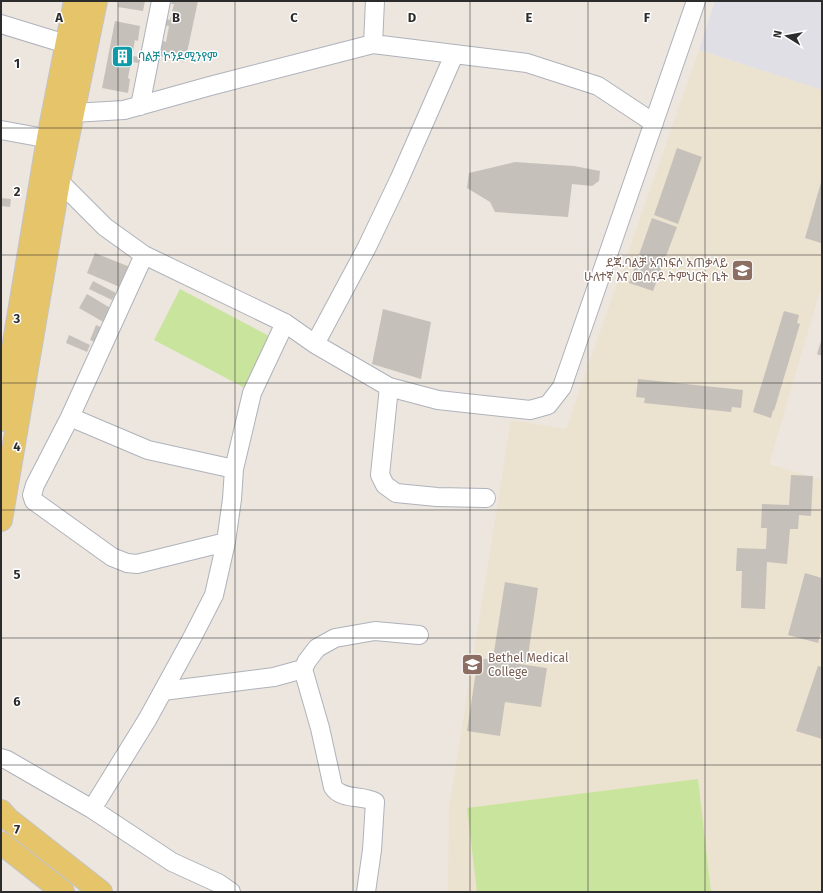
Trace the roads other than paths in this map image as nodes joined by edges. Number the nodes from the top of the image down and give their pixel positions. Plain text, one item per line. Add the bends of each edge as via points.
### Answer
1 (75, 1) edge
2 (96, 1) edge
3 (161, 1) edge
4 (375, 1) edge
5 (696, 1) edge
6 (1, 24) edge
7 (66, 44) junction
8 (373, 44) junction
9 (454, 55) junction
10 (140, 106) junction
11 (73, 113) junction
12 (654, 123) junction
13 (1, 130) edge
14 (57, 140) junction
15 (50, 179) junction
16 (144, 255) junction
17 (285, 323) junction
18 (315, 344) junction
19 (389, 387) junction
20 (70, 417) junction
21 (1, 420) edge
22 (234, 469) junction
23 (486, 498) dead end
24 (1, 520) edge
25 (226, 542) junction
26 (419, 635) dead end
27 (303, 669) junction
28 (163, 691) junction
29 (1, 758) edge
30 (92, 809) junction
31 (1, 811) edge
32 (1, 843) edge
33 (63, 892) edge
34 (101, 892) edge
35 (231, 892) edge
36 (366, 892) edge

1 - 7 main road
2 - 11 main road
3 - 10 street
4 - 8 street
5 - 12 street
6 - 7 street
7 - 14 main road
8 - 9 street
8 - 10 street
9 - 12 street via 527,63 598,86
9 - 18 street via 367,247
10 - 11 street via 124,110
11 - 14 main road
12 - 19 street via 562,387 548,405 530,410 438,400
13 - 14 street
14 - 15 main road
15 - 16 street via 105,227
15 - 21 main road
15 - 24 main road
16 - 17 street
16 - 20 street
17 - 18 street
17 - 22 street via 252,393
18 - 19 street
19 - 23 street via 380,475 385,485 396,493
20 - 22 street via 148,450
20 - 25 street via 35,485 32,495 34,501 112,557 127,563 137,564
22 - 25 street
25 - 28 street via 214,595
26 - 27 street via 375,631 335,638 317,648
27 - 28 street via 274,677
27 - 36 street via 320,728 332,787 336,792 376,802
28 - 30 street
29 - 30 street
30 - 35 street via 172,862 218,883
31 - 34 main road
32 - 33 main road

